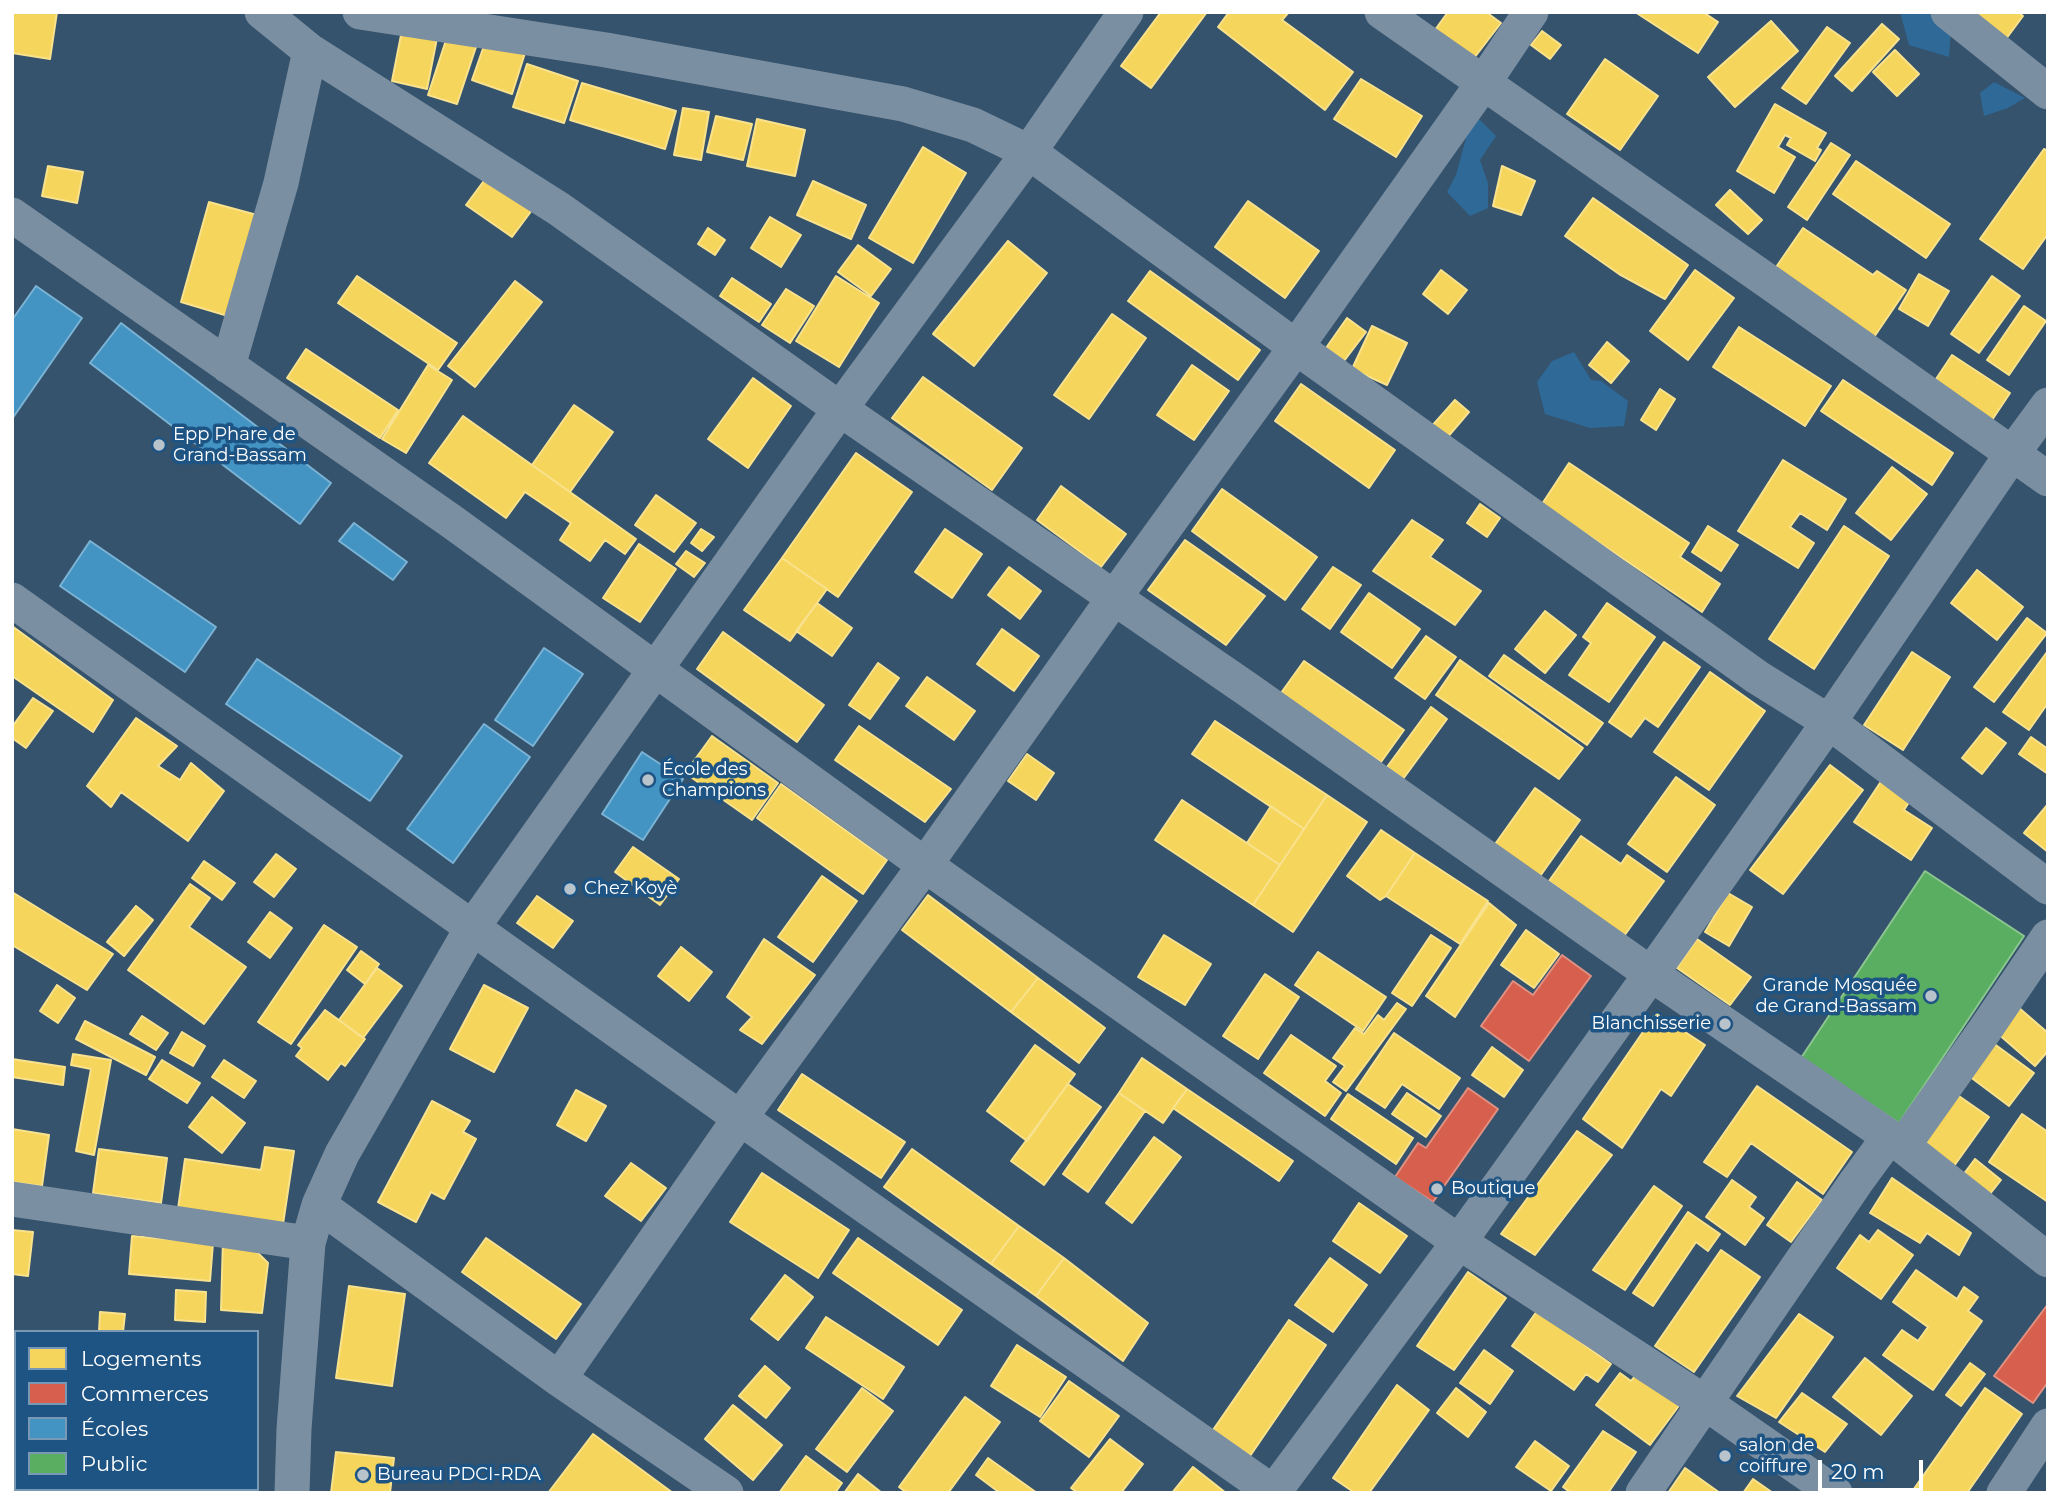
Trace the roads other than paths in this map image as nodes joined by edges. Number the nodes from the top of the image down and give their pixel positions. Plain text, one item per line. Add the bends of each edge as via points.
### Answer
1 (262, 12) edge
2 (360, 12) edge
3 (1126, 12) edge
4 (1382, 12) edge
5 (1531, 12) edge
6 (1948, 12) edge
7 (310, 51) junction
8 (1484, 82) junction
9 (2048, 92) edge
10 (1029, 152) junction
11 (12, 215) edge
12 (1296, 347) junction
13 (228, 366) junction
14 (2048, 405) edge
15 (840, 409) junction
16 (2012, 454) junction
17 (2048, 479) edge
18 (1114, 597) junction
19 (12, 600) edge
20 (656, 670) junction
21 (1829, 722) junction
22 (925, 864) junction
23 (2048, 887) edge
24 (472, 928) junction
25 (2048, 937) edge
26 (1651, 974) junction
27 (740, 1118) junction
28 (1896, 1142) junction
29 (12, 1199) edge
30 (319, 1205) junction
31 (309, 1242) junction
32 (1460, 1242) junction
33 (2048, 1260) edge
34 (559, 1379) junction
35 (1704, 1402) junction
36 (2048, 1426) edge
37 (292, 1493) edge
38 (726, 1493) edge
39 (1274, 1493) edge
40 (1643, 1493) edge
41 (1835, 1493) edge
42 (2004, 1493) edge

1 - 7 street
2 - 10 street via 606,50 903,104 973,125
3 - 10 street
4 - 8 street
5 - 8 street
6 - 9 street
7 - 13 street via 281,183
7 - 15 street via 559,209
8 - 12 street
8 - 16 street
10 - 12 street
10 - 15 street
11 - 13 street
12 - 18 street
12 - 21 street via 1757,677
13 - 20 street
14 - 16 street
15 - 18 street
15 - 20 street
16 - 17 street
16 - 21 street
18 - 22 street
18 - 26 street
19 - 24 street
20 - 22 street
20 - 24 street
21 - 23 street
21 - 26 street
22 - 27 street
22 - 32 street
24 - 27 street
24 - 30 street via 342,1154
25 - 28 street via 1985,1030
26 - 28 street
26 - 32 street
27 - 34 street
27 - 39 street
28 - 33 street
28 - 35 street
29 - 31 street
30 - 31 street
30 - 34 street
31 - 37 street
32 - 35 street
32 - 39 street
34 - 38 street
35 - 40 street
35 - 41 street
36 - 42 street

